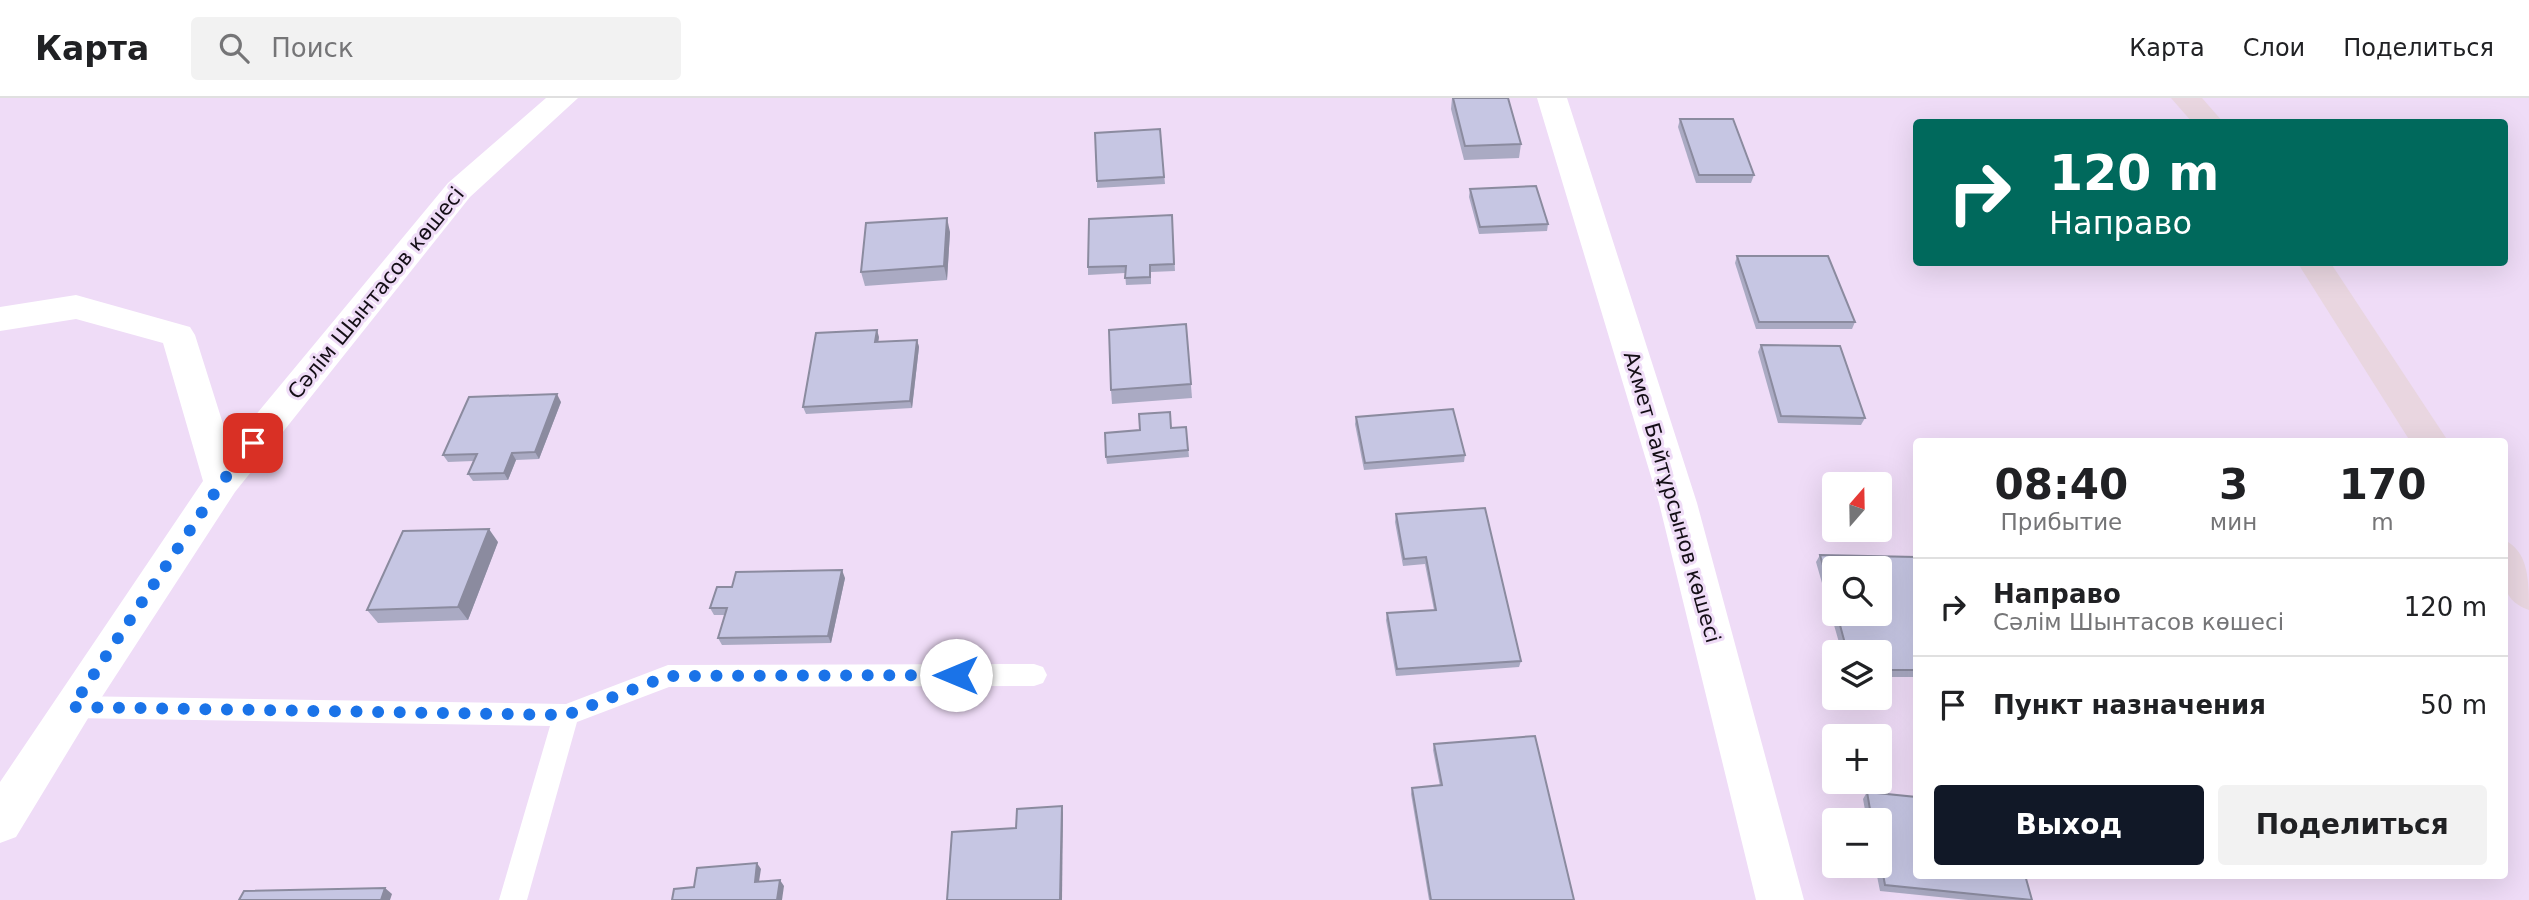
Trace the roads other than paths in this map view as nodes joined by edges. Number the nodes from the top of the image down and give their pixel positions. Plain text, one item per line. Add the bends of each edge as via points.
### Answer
1 (563, 98) edge
2 (1552, 98) edge
3 (2186, 98) edge
4 (2205, 119) edge
5 (2316, 266) edge
6 (0, 319) edge
7 (2427, 438) edge
8 (222, 482) junction
9 (2508, 562) edge
10 (2529, 594) edge
11 (1034, 675) dead end
12 (72, 707) junction
13 (566, 715) junction
14 (0, 822) edge
15 (513, 900) edge
16 (1780, 900) edge

1 - 8 street, Сәлім Шынтасов көшесі via 459,190
2 - 16 street, Ахмет Байтұрсынов көшесі via 1678,503
3 - 4 street
5 - 7 street
6 - 8 street via 76,307 178,335
8 - 12 street, Сәлім Шынтасов көшесі
9 - 10 street
11 - 13 lane via 668,676
12 - 13 lane
12 - 14 street, Сәлім Шынтасов көшесі
13 - 15 lane

